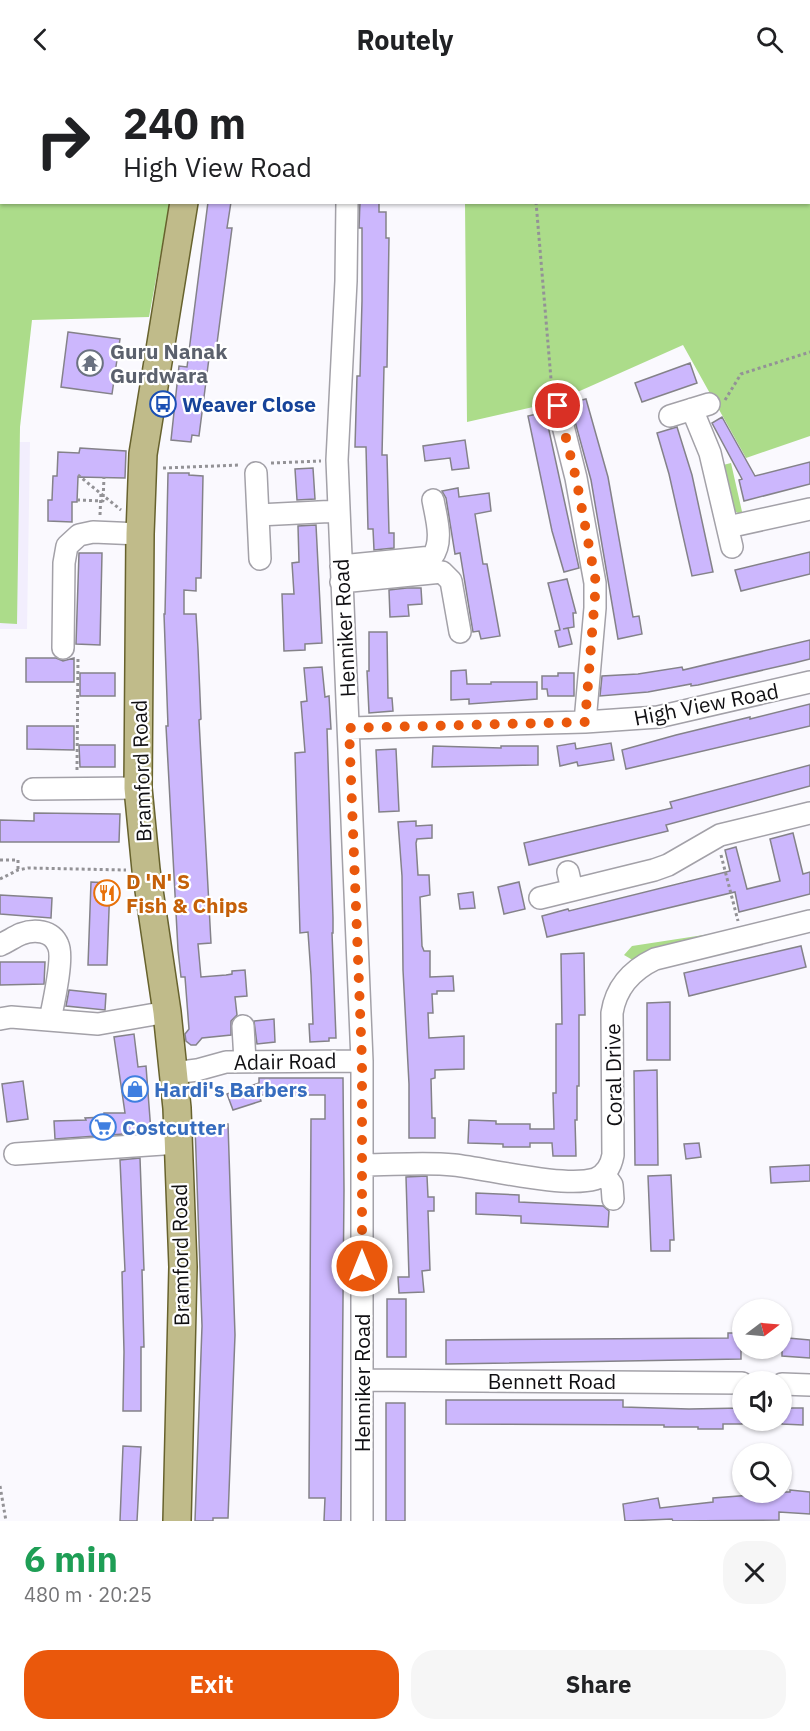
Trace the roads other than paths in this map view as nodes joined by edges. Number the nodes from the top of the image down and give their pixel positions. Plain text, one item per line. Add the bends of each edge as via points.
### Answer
1 (184, 204) edge
2 (347, 204) edge
3 (558, 406) road end
4 (670, 416) dead end
5 (255, 467) road end
6 (434, 500) dead end
7 (810, 509) edge
8 (339, 511) junction
9 (258, 515) junction
10 (134, 533) junction
11 (260, 559) dead end
12 (341, 574) junction
13 (460, 632) dead end
14 (63, 648) road end
15 (810, 682) edge
16 (585, 722) junction
17 (349, 728) junction
18 (138, 788) junction
19 (33, 789) dead end
20 (810, 813) edge
21 (540, 898) dead end
22 (810, 921) edge
23 (0, 945) edge
24 (167, 1012) junction
25 (0, 1019) edge
26 (50, 1020) junction
27 (243, 1026) dead end
28 (245, 1061) junction
29 (362, 1061) junction
30 (174, 1072) junction
31 (178, 1143) junction
32 (15, 1154) dead end
33 (363, 1165) junction
34 (604, 1174) junction
35 (613, 1199) dead end
36 (362, 1380) junction
37 (732, 1383) edge
38 (792, 1384) edge
39 (810, 1385) edge
40 (177, 1521) edge
41 (362, 1521) edge

1 - 10 main road, Bramford Road
2 - 8 street, Henniker Road
3 - 16 street via 596,583
4 - 7 street via 707,405 710,453 730,537
5 - 9 street
6 - 12 street via 438,537 432,557
8 - 9 street
8 - 12 street, Henniker Road
9 - 11 street
10 - 14 street via 99,531 79,535 67,546
10 - 18 main road, Bramford Road
12 - 13 street via 442,572 451,581
12 - 17 street, Henniker Road
15 - 16 street, High View Road via 678,713
16 - 17 street, High View Road
17 - 29 street, Henniker Road
18 - 19 street
18 - 24 main road, Bramford Road
20 - 21 street via 724,833 654,870 570,881
22 - 34 street, Coral Drive via 730,929 647,962 629,976 613,1004 614,1155
23 - 26 street via 21,934 41,931 58,944 60,957
24 - 26 street via 98,1024
24 - 30 main road, Bramford Road
25 - 26 street
27 - 28 street
28 - 29 street, Adair Road
28 - 30 street, Adair Road
29 - 33 street, Henniker Road
30 - 31 main road, Bramford Road
31 - 32 street
31 - 40 main road, Bramford Road via 183,1267
33 - 34 street via 444,1164 573,1180 594,1179
33 - 36 street, Henniker Road
34 - 35 street via 612,1185
36 - 37 street, Bennett Road
36 - 41 street, Henniker Road
38 - 39 street

